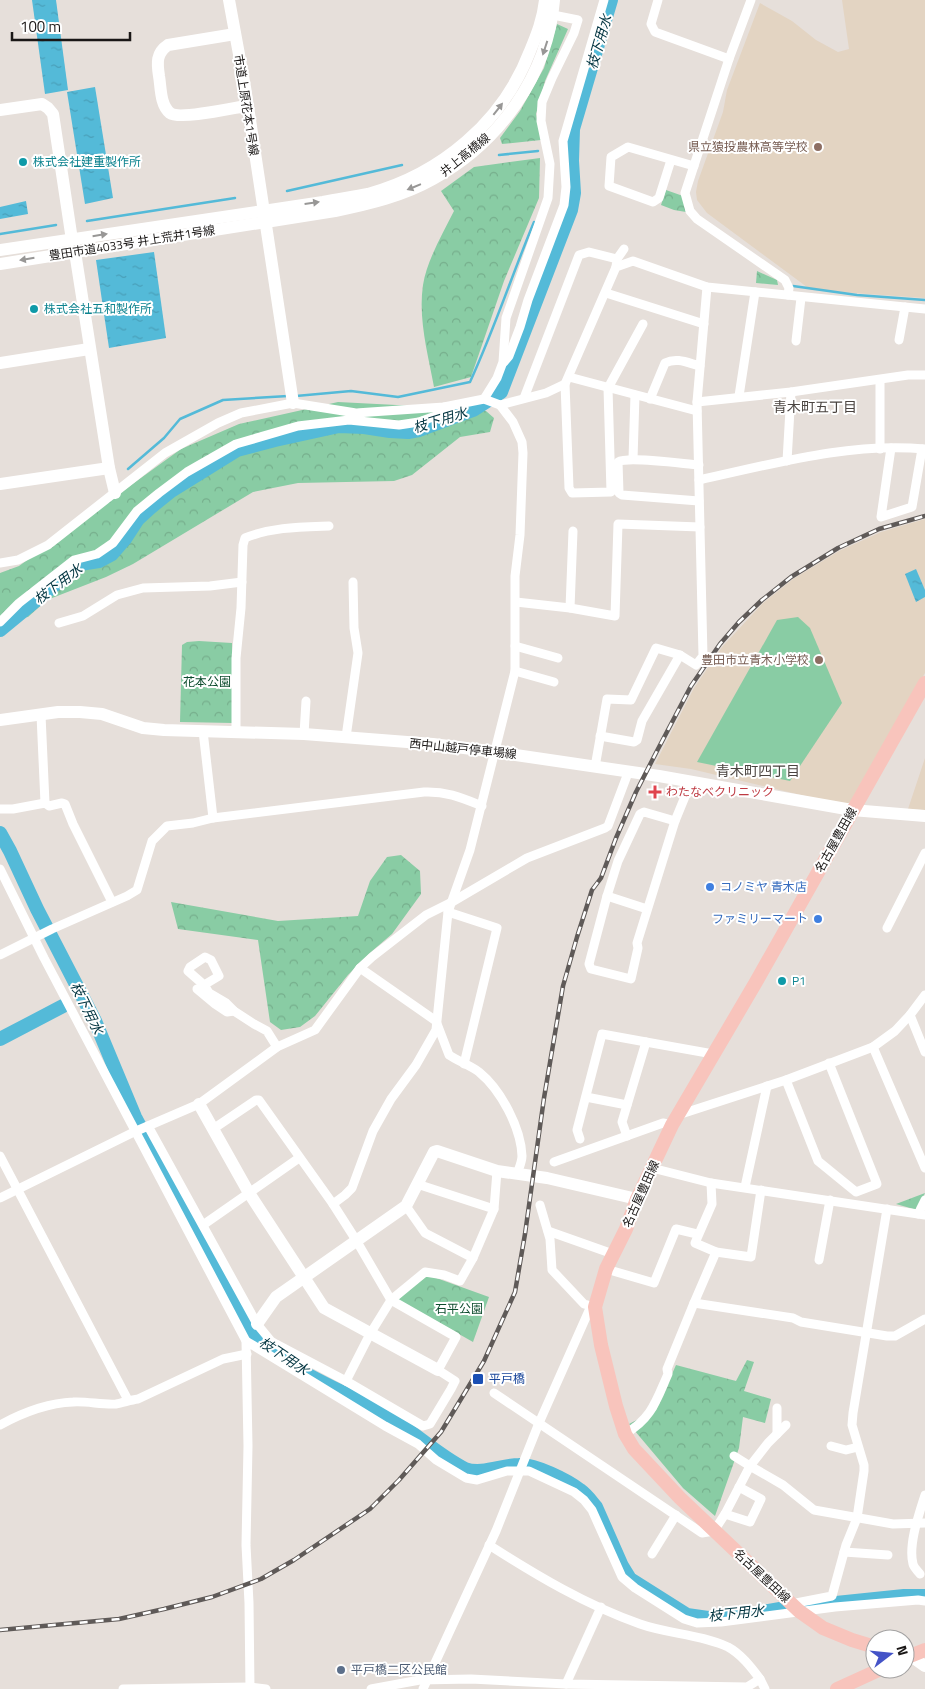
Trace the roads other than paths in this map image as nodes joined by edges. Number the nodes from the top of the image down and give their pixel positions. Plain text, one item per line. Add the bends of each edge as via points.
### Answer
1 (229, 0) edge
2 (545, 0) edge
3 (554, 0) edge
4 (604, 0) edge
5 (658, 0) edge
6 (751, 0) edge
7 (553, 14) junction
8 (235, 34) junction
9 (729, 59) junction
10 (246, 106) junction
11 (0, 110) edge
12 (671, 160) junction
13 (694, 166) junction
14 (263, 209) junction
15 (265, 223) junction
16 (73, 246) junction
17 (624, 249) dead end
18 (0, 250) edge
19 (617, 263) junction
20 (0, 264) edge
21 (707, 287) junction
22 (755, 292) junction
23 (606, 293) junction
24 (788, 296) junction
25 (801, 298) junction
26 (905, 307) junction
27 (925, 309) edge
28 (643, 324) dead end
29 (704, 324) junction
30 (899, 340) dead end
31 (796, 341) dead end
32 (89, 349) junction
33 (503, 362) junction
34 (0, 363) edge
35 (700, 366) junction
36 (925, 375) edge
37 (880, 380) junction
38 (567, 381) junction
39 (608, 388) junction
40 (791, 392) junction
41 (635, 394) junction
42 (739, 396) junction
43 (524, 398) junction
44 (484, 399) junction
45 (650, 399) junction
46 (294, 404) junction
47 (500, 405) junction
48 (444, 407) junction
49 (697, 407) junction
50 (891, 448) junction
51 (880, 449) junction
52 (923, 449) edge
53 (633, 459) junction
54 (786, 461) junction
55 (698, 465) junction
56 (109, 468) junction
57 (699, 480) junction
58 (0, 484) edge
59 (115, 493) junction
60 (699, 501) junction
61 (329, 526) dead end
62 (700, 527) junction
63 (573, 531) dead end
64 (0, 563) edge
65 (242, 582) junction
66 (353, 582) dead end
67 (516, 602) junction
68 (570, 608) junction
69 (0, 622) edge
70 (59, 623) dead end
71 (515, 646) junction
72 (680, 655) junction
73 (558, 658) dead end
74 (514, 671) junction
75 (554, 682) dead end
76 (925, 682) edge
77 (306, 701) dead end
78 (41, 715) junction
79 (0, 720) edge
80 (204, 731) junction
81 (236, 732) junction
82 (304, 734) junction
83 (600, 736) junction
84 (346, 737) junction
85 (495, 752) junction
86 (595, 767) junction
87 (628, 773) junction
88 (691, 782) junction
89 (45, 803) junction
90 (482, 806) junction
91 (0, 809) edge
92 (852, 810) junction
93 (925, 816) edge
94 (213, 818) junction
95 (675, 821) junction
96 (925, 853) edge
97 (0, 870) edge
98 (607, 896) junction
99 (112, 902) junction
100 (452, 902) junction
101 (647, 909) junction
102 (448, 912) junction
103 (887, 928) dead end
104 (38, 936) junction
105 (0, 955) edge
106 (360, 968) junction
107 (200, 987) dead end
108 (925, 996) edge
109 (910, 1015) junction
110 (436, 1022) junction
111 (646, 1042) junction
112 (277, 1047) junction
113 (873, 1048) junction
114 (925, 1052) edge
115 (713, 1054) junction
116 (829, 1063) junction
117 (464, 1064) junction
118 (786, 1080) junction
119 (767, 1086) junction
120 (586, 1097) junction
121 (199, 1104) junction
122 (627, 1105) junction
123 (675, 1120) junction
124 (148, 1126) junction
125 (213, 1129) junction
126 (136, 1131) junction
127 (627, 1136) junction
128 (580, 1139) dead end
129 (0, 1156) edge
130 (300, 1158) junction
131 (554, 1162) dead end
132 (652, 1168) junction
133 (925, 1168) edge
134 (497, 1170) junction
135 (517, 1174) junction
136 (711, 1183) junction
137 (417, 1184) junction
138 (745, 1187) junction
139 (16, 1190) junction
140 (761, 1190) junction
141 (856, 1192) junction
142 (249, 1193) junction
143 (0, 1198) edge
144 (637, 1199) junction
145 (830, 1200) junction
146 (925, 1200) edge
147 (333, 1204) junction
148 (540, 1204) dead end
149 (852, 1204) junction
150 (406, 1206) junction
151 (494, 1209) junction
152 (886, 1209) junction
153 (921, 1215) edge
154 (203, 1225) junction
155 (548, 1231) junction
156 (697, 1234) junction
157 (356, 1240) junction
158 (716, 1252) junction
159 (613, 1254) junction
160 (472, 1258) junction
161 (819, 1260) dead end
162 (606, 1269) junction
163 (303, 1277) junction
164 (391, 1300) junction
165 (694, 1303) junction
166 (593, 1306) junction
167 (925, 1318) edge
168 (257, 1324) junction
169 (866, 1332) junction
170 (370, 1334) junction
171 (247, 1339) junction
172 (247, 1354) junction
173 (438, 1370) junction
174 (346, 1381) junction
175 (494, 1393) dead end
176 (128, 1400) junction
177 (777, 1408) dead end
178 (1, 1422) edge
179 (539, 1423) junction
180 (786, 1425) dead end
181 (625, 1434) junction
182 (777, 1434) junction
183 (832, 1446) dead end
184 (858, 1447) junction
185 (734, 1456) dead end
186 (522, 1466) junction
187 (750, 1466) junction
188 (739, 1488) junction
189 (925, 1495) edge
190 (725, 1514) junction
191 (676, 1515) junction
192 (857, 1518) junction
193 (921, 1524) edge
194 (714, 1531) junction
195 (489, 1544) junction
196 (844, 1552) junction
197 (652, 1554) dead end
198 (888, 1555) dead end
199 (920, 1574) dead end
200 (925, 1601) edge
201 (601, 1607) junction
202 (795, 1607) junction
203 (865, 1644) edge
204 (865, 1676) edge
205 (760, 1679) junction
206 (425, 1684) edge
207 (566, 1684) junction
208 (250, 1688) edge
209 (123, 1689) edge
210 (266, 1689) edge
211 (371, 1689) edge
212 (764, 1689) edge
213 (837, 1689) edge

1 - 8 street, 市道上原花本1号線
14 -> 2 street, 井上高橋線 via 368,193 411,178 440,163 487,122 516,83 541,25
3 - 7 street, 井上高橋線
4 - 33 street via 564,141 564,205 509,356
5 - 9 street via 652,24 655,32
6 - 9 street
7 -> 15 street, 井上高橋線 via 545,50 523,95 500,126 453,168 384,200
7 - 33 street via 578,20 542,102 541,121 550,164 548,198 506,318
8 - 10 street, 市道上原花本1号線
8 - 10 street via 168,45 163,49 158,65 163,103 175,116
9 - 13 street
10 - 14 street, 市道上原花本1号線
11 - 16 street via 42,104 53,114
12 - 12 street via 628,147 611,157 609,186 656,201
12 - 13 street
13 - 24 street via 685,194 690,211 785,280
14 - 15 street, 市道上原花本1号線
16 -> 14 street, 豊田市道4033号 井上荒井1号線
15 - 16 street, 豊田市道4033号 井上荒井1号線
15 - 46 street, 市道上原花本1号線
16 - 18 street, 豊田市道4033号 井上荒井1号線
16 -> 20 street, 豊田市道4033号 井上荒井1号線
16 - 32 street
17 - 19 street
19 - 21 street via 633,261
19 - 23 street
19 - 43 street via 589,252 579,255
21 - 22 street
21 - 29 street
22 - 24 street
22 - 42 street
23 - 29 street
23 - 38 street
24 - 25 street
25 - 26 street
25 - 31 street
26 - 27 street
26 - 30 street
28 - 39 street
29 - 35 street
32 - 34 street
32 - 56 street
33 - 44 street
35 - 45 street via 672,359 665,363
35 - 49 street
36 - 37 street
37 - 40 street
37 - 51 street
38 - 39 street
38 - 39 street via 569,488 572,493 611,492
38 - 43 street via 546,393
39 - 41 street
40 - 42 street
40 - 54 street
41 - 45 street
41 - 53 street
42 - 49 street
43 - 47 street
44 - 47 street
44 - 48 street
45 - 49 street
46 - 48 street via 356,413
46 - 59 street via 241,413 218,423 165,453
47 - 67 street via 522,442
48 - 69 street via 441,414 419,422 399,425 364,420 329,421 298,426 236,444 187,472 159,493 137,511 113,544 97,554 74,560
49 - 55 street
50 - 51 street
50 - 52 street
50 - 52 street via 881,517 912,507
51 - 54 street via 858,449
53 - 55 street
53 - 60 street via 618,462 619,493 622,495
54 - 57 street
55 - 57 street
56 - 58 street
56 - 59 street
57 - 60 street
59 - 64 street via 48,545 18,560
60 - 62 street
61 - 65 street via 276,528 245,538
62 - 68 street via 618,524 615,616
62 - 72 street via 703,656 696,665
63 - 68 street
65 - 70 street via 143,588 117,595 83,616
65 - 81 street via 236,658
66 - 84 street via 358,653
67 - 68 street
67 - 71 street
71 - 73 street
71 - 74 street
72 - 83 street via 642,721 637,740
72 - 83 street via 656,648 631,700 607,699
74 - 75 street
74 - 85 street
76 - 92 main road, 名古屋豊田線
77 - 82 street
78 - 79 street, 西中山越戸停車場線
78 - 80 street, 西中山越戸停車場線 via 58,712 102,714 143,728
78 - 89 street
80 - 81 street, 西中山越戸停車場線
80 - 94 street
81 - 82 street, 西中山越戸停車場線
82 - 84 street, 西中山越戸停車場線
83 - 86 street
84 - 85 street, 西中山越戸停車場線
85 - 86 street, 西中山越戸停車場線
85 - 90 street
86 - 87 street, 西中山越戸停車場線
87 - 88 street, 西中山越戸停車場線
87 - 100 street via 608,826 527,858
88 - 92 street, 西中山越戸停車場線
88 - 95 street
89 - 91 street
89 - 99 street via 49,806 65,804
90 - 94 street via 438,791
90 - 100 street
92 - 93 street, 西中山越戸停車場線
92 - 115 main road, 名古屋豊田線
94 - 99 street via 166,826 152,841 137,890
95 - 98 street via 644,812 640,814 618,861
95 - 101 street
96 - 103 street
97 - 104 street
98 - 101 street
98 - 101 street via 589,964 592,969 631,979
99 - 104 street
100 - 102 street
100 - 106 street via 426,914
102 - 110 street
102 - 117 street via 497,928
104 - 105 street
104 - 126 street
106 - 110 street
106 - 112 street via 315,1030
107 - 112 street via 268,1031
108 - 109 street
109 - 113 street
109 - 114 street
110 - 117 street via 449,1055
110 - 147 street via 436,1030 416,1065 373,1131 352,1188
111 - 115 street
111 - 120 street via 602,1034
111 - 122 street
112 - 121 street
113 - 116 street
113 - 133 street
115 - 123 main road, 名古屋豊田線
116 - 118 street
116 - 141 street via 877,1184
117 - 135 street via 478,1071 491,1084 515,1123 522,1158
118 - 119 street
118 - 141 street via 818,1161
119 - 123 street
119 - 138 street
120 - 122 street
120 - 128 street via 577,1130
121 - 124 street
121 - 125 street
122 - 127 street via 622,1122
123 - 127 street
123 - 132 main road, 名古屋豊田線
124 - 126 street
124 - 154 street
125 - 130 street via 257,1099
125 - 142 street
126 - 139 street
126 - 171 street
127 - 131 street
129 - 139 street
130 - 142 street
130 - 147 street
132 - 136 street
132 - 144 main road, 名古屋豊田線
134 - 135 street
134 - 137 street via 437,1151
134 - 151 street
135 - 144 street
136 - 138 street
136 - 156 street via 712,1204
137 - 150 street
137 - 151 street
138 - 140 street
139 - 143 street
139 - 176 street
140 - 145 street
140 - 158 street via 751,1257
141 - 149 street
142 - 154 street
142 - 163 street
144 - 159 main road, 名古屋豊田線
145 - 149 street
145 - 161 street
146 - 153 street
147 - 157 street
148 - 155 street
149 - 152 street
150 - 157 street
150 - 160 street via 428,1236
151 - 160 street
152 - 153 street
152 - 169 street
154 - 168 street
155 - 159 street
155 - 166 street via 552,1270 584,1304
156 - 158 street via 695,1243
156 - 162 street via 676,1228 654,1283
157 - 163 street
157 - 164 street
158 - 165 street
159 - 162 main road, 名古屋豊田線
160 - 164 street via 460,1281 444,1274 425,1272
162 - 166 main road, 名古屋豊田線
163 - 168 street via 276,1297
163 - 170 street via 324,1308
164 - 170 street
164 - 173 street via 456,1337
165 - 169 street
165 - 181 street via 652,1410
166 - 179 street
166 - 181 main road, 名古屋豊田線
167 - 169 street via 895,1336
168 - 171 street
168 - 174 street via 271,1341
169 - 184 street via 852,1426
170 - 173 street
170 - 174 street
171 - 172 street
171 - 186 street via 418,1444 436,1460 466,1478 477,1480
172 - 176 street via 223,1359 138,1399
172 - 208 street via 246,1545
173 - 174 street via 454,1381 430,1424 425,1426
175 - 179 street
176 - 178 street via 116,1404 73,1402 45,1406
177 - 182 street
179 - 186 street
179 - 191 street
180 - 182 street
181 - 194 main road, 名古屋豊田線 via 648,1465
182 - 187 street
183 - 184 street via 846,1450
184 - 192 street via 864,1465
185 - 187 street
186 - 195 street
186 - 202 street via 564,1486 584,1500 592,1510 622,1578 684,1619 721,1622
187 - 188 street
187 - 192 street via 783,1485 814,1510
188 - 190 street
188 - 190 street via 761,1499 750,1522
189 - 193 street
190 - 194 street
191 - 194 street via 702,1533
191 - 197 street
192 - 193 street via 893,1524
192 - 196 street
193 - 199 street via 912,1552 914,1566
194 - 202 main road, 名古屋豊田線
195 - 201 street via 535,1575
195 - 206 street
196 - 198 street
196 - 202 street via 832,1596
200 - 202 street
201 - 205 street via 640,1624 709,1640 729,1648
201 - 207 street
202 - 203 main road, 名古屋豊田線 via 823,1628
204 - 213 main road
205 - 207 street via 747,1687
205 - 212 street
206 - 207 street via 471,1679
206 - 211 street
208 - 209 street
208 - 210 street

